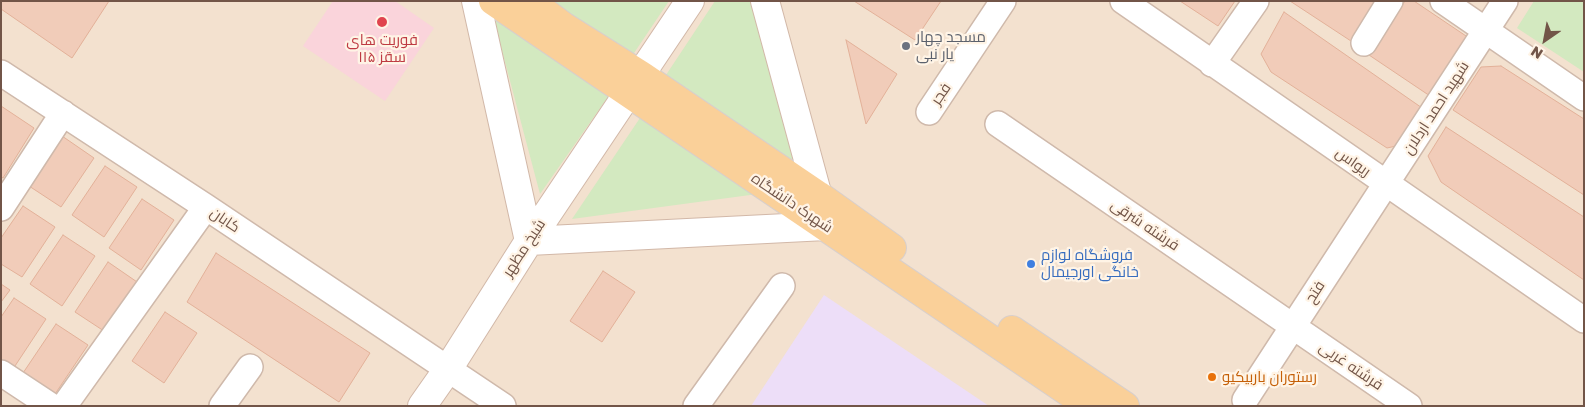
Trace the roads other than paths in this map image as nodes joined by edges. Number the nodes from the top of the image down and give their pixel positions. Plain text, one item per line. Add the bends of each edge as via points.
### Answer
1 (476, 1) edge
2 (493, 1) edge
3 (530, 1) edge
4 (690, 1) edge
5 (766, 1) edge
6 (1004, 1) edge
7 (1123, 1) edge
8 (1256, 1) edge
9 (1390, 1) edge
10 (1443, 1) edge
11 (1505, 1) edge
12 (1486, 31) junction
13 (1364, 43) dead end
14 (1212, 64) junction
15 (1, 73) edge
16 (635, 84) junction
17 (1584, 98) edge
18 (929, 112) dead end
19 (63, 114) junction
20 (998, 124) dead end
21 (1386, 184) junction
22 (818, 195) junction
23 (206, 207) junction
24 (1, 208) edge
25 (826, 226) junction
26 (529, 241) junction
27 (782, 286) dead end
28 (1584, 320) edge
29 (1293, 326) junction
30 (250, 367) dead end
31 (448, 369) junction
32 (1, 373) edge
33 (1245, 400) dead end
34 (51, 406) edge
35 (64, 406) edge
36 (222, 406) edge
37 (422, 406) edge
38 (503, 406) edge
39 (696, 406) edge
40 (1090, 406) edge
41 (1126, 406) edge
42 (1409, 406) edge

1 - 26 main road
2 - 16 main road, شهرک دانشگاه
3 - 16 main road
4 - 16 main road, شیخ مظهر
5 - 22 main road
6 - 18 street, فجر
7 - 14 street, ریواس
8 - 14 street
9 - 13 street
10 - 12 street
11 - 12 street
12 - 17 street
12 - 21 street, شهید احمد اردلان
14 - 21 street, ریواس
15 - 19 street, کابان
16 - 22 main road
16 - 25 main road, شهرک دانشگاه
16 - 26 main road, شیخ مظهر
19 - 23 street, کابان
19 - 24 street
20 - 29 street, فرشته شرقی
21 - 28 street, ریواس
21 - 29 street, فتح
22 - 25 main road
22 - 41 main road
23 - 31 street, کابان
23 - 35 street
25 - 26 main road
25 - 40 main road, شهرک دانشگاه
26 - 31 main road, شیخ مظهر
27 - 39 street
29 - 33 street, فتح
29 - 42 street, فرشته غربی
30 - 36 street
31 - 37 main road, شیخ مظهر
31 - 38 street, کابان
32 - 34 street

